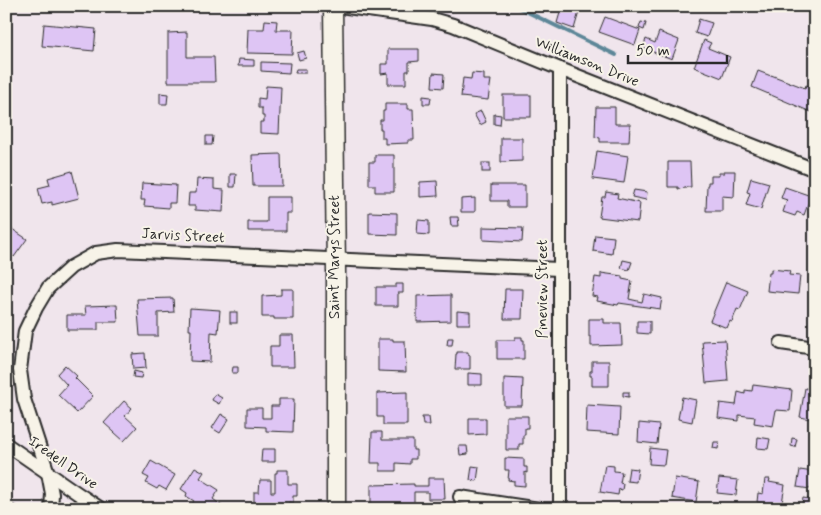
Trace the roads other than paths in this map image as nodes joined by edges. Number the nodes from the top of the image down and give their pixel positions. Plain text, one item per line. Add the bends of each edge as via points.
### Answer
1 (333, 6) edge
2 (340, 6) edge
3 (560, 69) junction
4 (815, 170) edge
5 (335, 259) junction
6 (559, 269) junction
7 (781, 343) dead end
8 (815, 348) edge
9 (6, 444) edge
10 (48, 473) junction
11 (460, 497) dead end
12 (51, 509) edge
13 (101, 509) edge
14 (336, 509) edge
15 (539, 509) edge
16 (560, 509) edge

1 - 5 main road, Saint Marys Street
2 - 3 street, Williamson Drive via 453,25
3 - 4 street, Williamson Drive
3 - 6 street, Pineview Street
5 - 6 street, Jarvis Street
5 - 10 street, Jarvis Street via 118,250 96,253 71,267 48,288 36,308 25,331 20,370 24,398
5 - 14 main road, Saint Marys Street
6 - 16 street, Pineview Street
7 - 8 street
9 - 10 street, Iredell Drive
10 - 12 street, Jarvis Street
10 - 13 street, Iredell Drive
11 - 15 street

